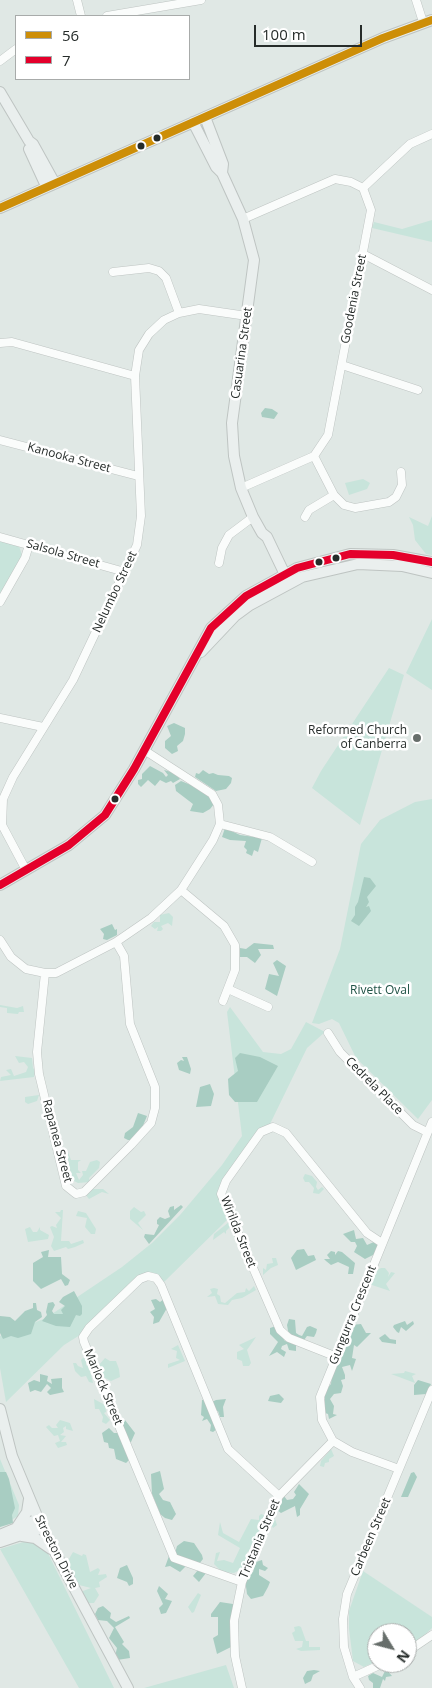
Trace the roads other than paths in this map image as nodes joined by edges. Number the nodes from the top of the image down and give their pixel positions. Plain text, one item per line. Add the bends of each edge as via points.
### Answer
1 (77, 0) edge
2 (201, 0) edge
3 (416, 0) edge
4 (190, 1) edge
5 (81, 15) edge
6 (113, 15) edge
7 (427, 21) edge
8 (15, 50) edge
9 (0, 61) edge
10 (0, 92) edge
11 (205, 117) junction
12 (193, 122) junction
13 (432, 134) edge
14 (222, 173) junction
15 (50, 184) junction
16 (363, 188) junction
17 (0, 208) edge
18 (243, 219) junction
19 (362, 254) junction
20 (113, 272) dead end
21 (432, 290) edge
22 (179, 313) junction
23 (247, 316) junction
24 (0, 343) edge
25 (342, 365) junction
26 (135, 376) junction
27 (418, 390) dead end
28 (0, 440) edge
29 (314, 456) junction
30 (401, 472) dead end
31 (138, 476) junction
32 (241, 488) junction
33 (334, 495) junction
34 (253, 517) junction
35 (305, 517) dead end
36 (0, 537) edge
37 (29, 545) junction
38 (219, 563) dead end
39 (426, 564) edge
40 (125, 572) junction
41 (432, 573) edge
42 (284, 580) junction
43 (0, 602) edge
44 (0, 718) edge
45 (43, 727) junction
46 (144, 750) junction
47 (2, 799) edge
48 (220, 824) junction
49 (312, 862) dead end
50 (26, 870) junction
51 (0, 884) edge
52 (181, 890) junction
53 (0, 940) edge
54 (116, 942) junction
55 (45, 973) junction
56 (228, 989) junction
57 (223, 1001) dead end
58 (268, 1007) dead end
59 (328, 1034) dead end
60 (432, 1122) edge
61 (427, 1132) junction
62 (382, 1243) junction
63 (337, 1357) junction
64 (432, 1390) edge
65 (0, 1409) edge
66 (332, 1441) junction
67 (399, 1469) junction
68 (279, 1496) junction
69 (29, 1499) junction
70 (40, 1523) junction
71 (19, 1532) junction
72 (0, 1535) edge
73 (0, 1542) edge
74 (53, 1552) junction
75 (242, 1582) junction
76 (432, 1635) edge
77 (417, 1645) edge
78 (367, 1671) edge
79 (353, 1677) junction
80 (128, 1688) edge
81 (242, 1688) edge
82 (360, 1688) edge

1 - 5 street
2 - 4 street
3 - 7 street
4 - 6 street
7 - 11 street
8 - 9 street
10 - 15 street via 29,140 28,146
11 - 12 street
11 - 14 street, Casuarina Street via 223,164
12 - 14 street, Casuarina Street
12 - 15 street
13 - 16 street via 410,144
14 - 18 street, Casuarina Street
15 - 17 street
16 - 18 street via 335,179
16 - 19 street, Goodenia Street via 371,210
18 - 23 street, Casuarina Street via 254,260
19 - 21 street
19 - 25 street, Goodenia Street
20 - 22 street via 149,268 159,271 166,278
22 - 23 street, Nelumbo Street via 198,309
22 - 26 street, Nelumbo Street via 164,320 149,334 139,350
23 - 32 street, Casuarina Street via 232,422 234,456
24 - 26 street via 12,342
25 - 27 street
25 - 29 street, Goodenia Street via 328,435
26 - 31 street, Nelumbo Street
28 - 31 street, Kanooka Street
29 - 32 street
29 - 33 street
30 - 33 street via 402,485 396,497 389,502 355,508 344,505
31 - 40 street, Nelumbo Street via 141,516 137,545
32 - 34 street, Casuarina Street
33 - 35 street via 309,510
34 - 38 street via 229,535
34 - 42 street, Casuarina Street via 262,533 268,536
36 - 37 street, Salsola Street
37 - 40 street, Salsola Street
37 - 43 street
39 - 41 street
39 - 42 street via 387,554 350,554 297,568
40 - 45 street, Nelumbo Street via 73,680
42 - 46 street via 246,596 210,628
44 - 45 street
45 - 47 street, Nelumbo Street
46 - 48 street via 212,794 218,805
46 - 50 street via 105,815 69,845
47 - 50 street, Nelumbo Street via 2,825
48 - 49 street via 270,837
48 - 52 street via 214,840
50 - 51 street
52 - 54 street via 151,918
52 - 56 street via 224,926 235,945 235,970
53 - 55 street via 11,957 26,969
54 - 55 street via 74,965
54 - 55 street, Rapanea Street via 124,956 130,1024 155,1087 155,1108 151,1122 131,1145 84,1192 76,1194 66,1186 39,1074 37,1052
56 - 57 street
56 - 58 street
59 - 61 street, Cedrela Place via 340,1052 366,1078 413,1124
60 - 61 street, Gungurra Crescent
61 - 62 street, Gungurra Crescent
62 - 63 street, Gungurra Crescent
62 - 63 street, Wirilda Street via 367,1233 286,1133 274,1127 261,1132 226,1181 221,1194 280,1330 290,1338
63 - 66 street, Gungurra Crescent via 320,1398 322,1420
64 - 67 street, Carbeen Street
65 - 69 street, Streeton Drive via 12,1456
66 - 67 street
66 - 68 street, Tristania Street
67 - 79 street, Carbeen Street via 347,1594 343,1619 344,1647
68 - 75 street, Tristania Street
68 - 75 street, Marlock Street via 228,1449 161,1285 156,1278 144,1277 90,1328 83,1337 84,1342 174,1558
69 - 70 street, Streeton Drive
69 - 71 street
70 - 71 street
70 - 74 street, Streeton Drive
71 - 72 street
71 - 73 street
71 - 74 street via 35,1538
74 - 80 street, Streeton Drive
75 - 81 street, Tristania Street via 234,1621 235,1656
76 - 77 street
78 - 79 street
79 - 82 street, Carbeen Street

